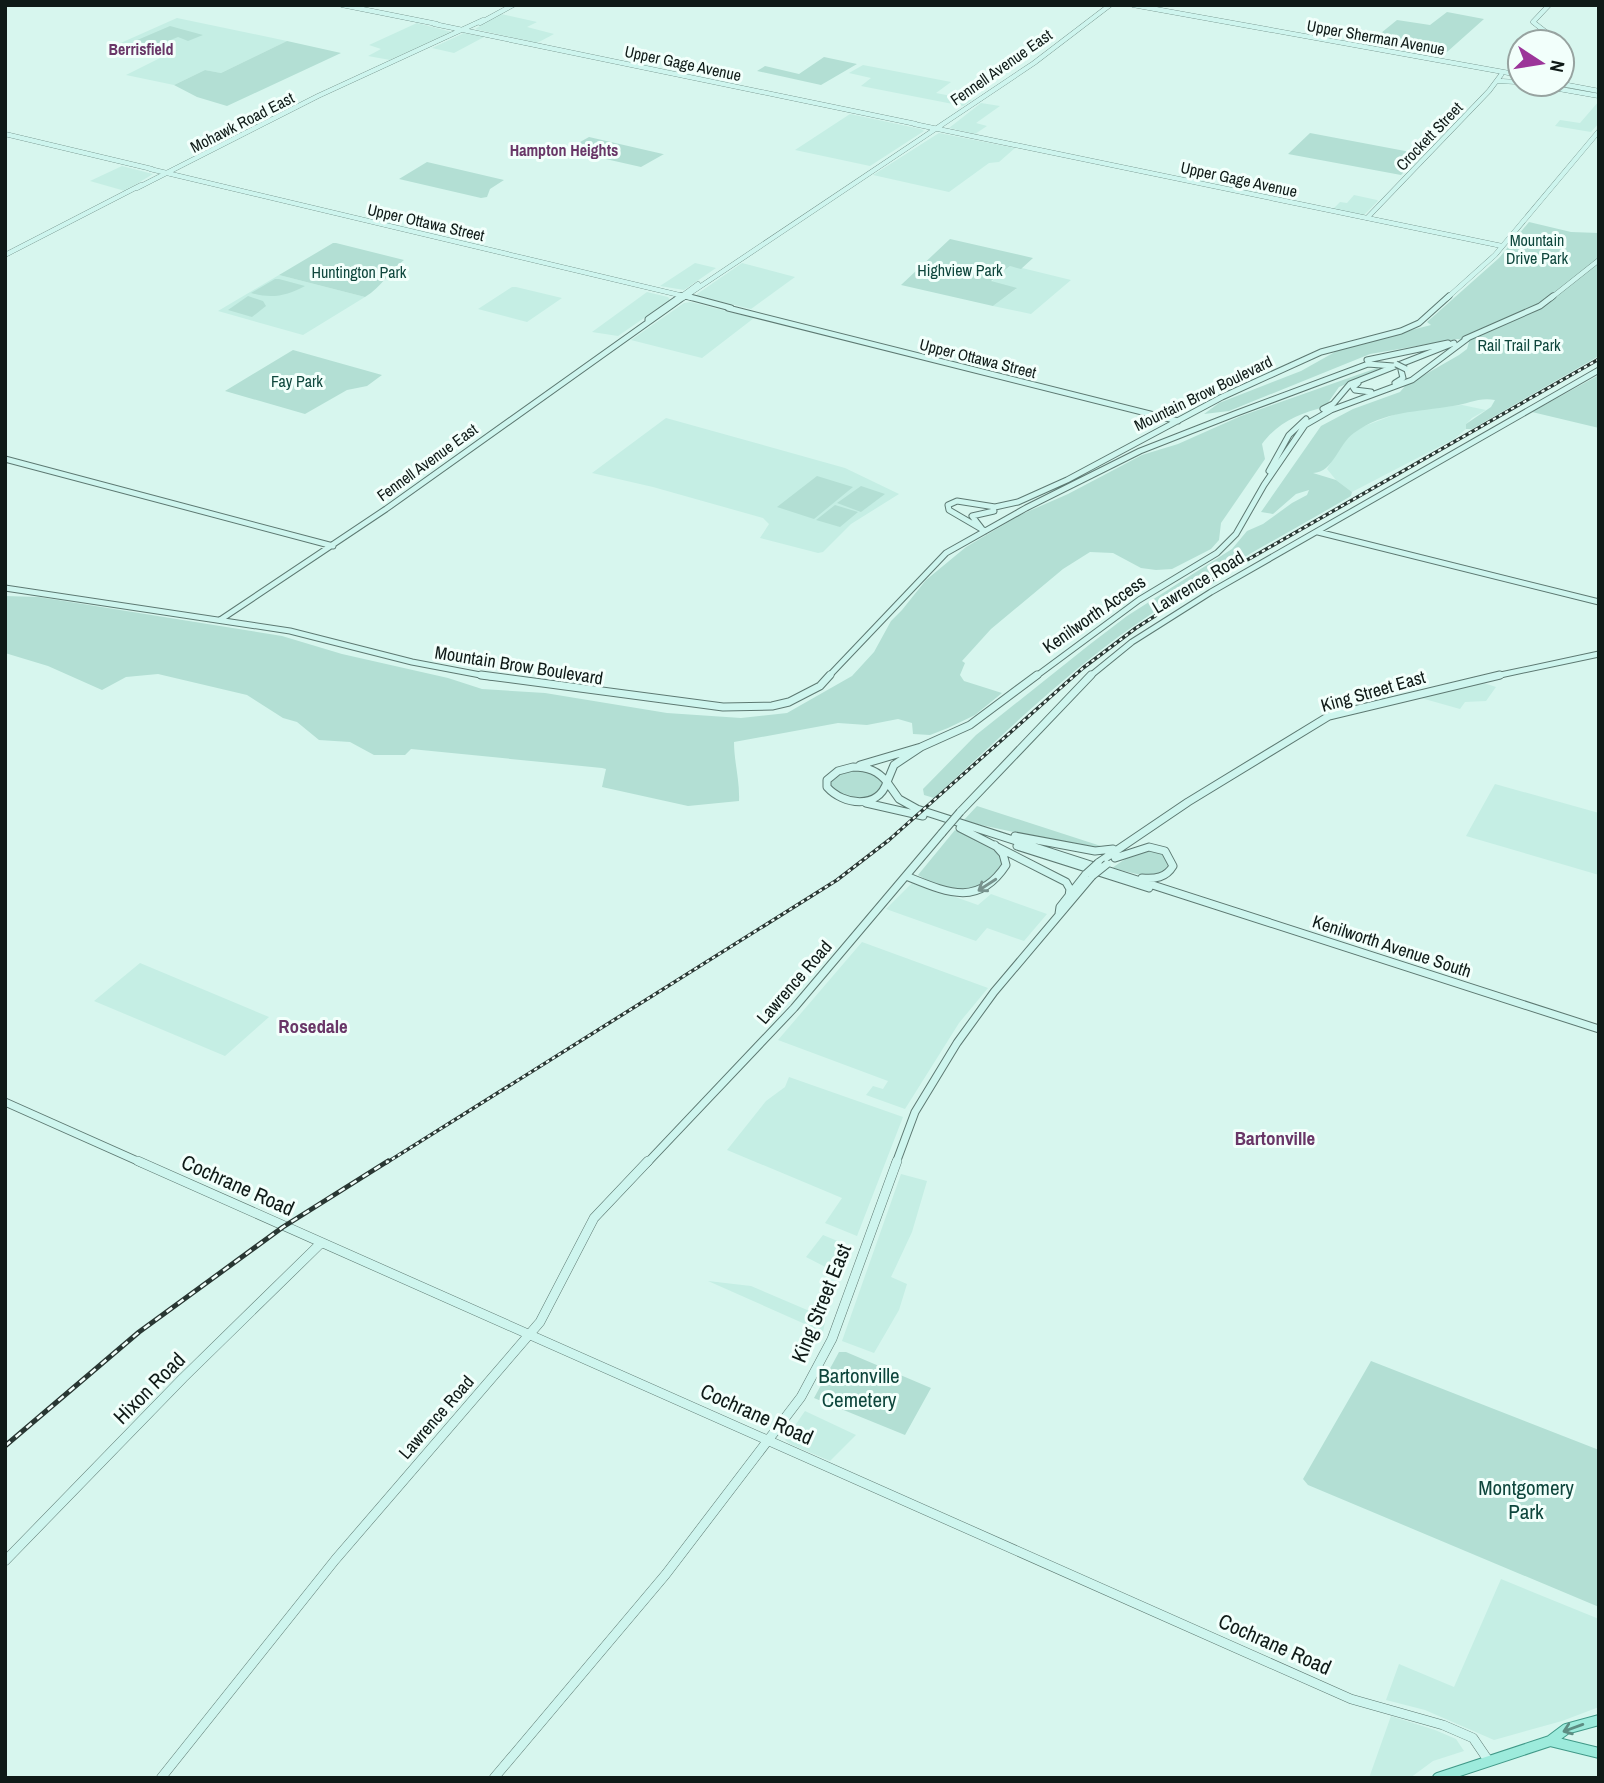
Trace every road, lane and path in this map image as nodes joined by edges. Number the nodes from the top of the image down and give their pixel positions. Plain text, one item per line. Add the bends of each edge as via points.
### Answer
1 (342, 5) edge
2 (513, 5) edge
3 (1110, 5) edge
4 (1133, 5) edge
5 (1549, 5) edge
6 (1102, 8) edge
7 (1538, 28) edge
8 (462, 30) junction
9 (1492, 71) junction
10 (1501, 75) junction
11 (1506, 75) edge
12 (1506, 76) edge
13 (1506, 79) edge
14 (1496, 84) junction
15 (1576, 87) edge
16 (1599, 91) edge
17 (1576, 92) edge
18 (1599, 96) edge
19 (936, 129) junction
20 (1599, 131) edge
21 (5, 134) edge
22 (166, 173) junction
23 (1367, 218) junction
24 (1502, 246) junction
25 (5, 255) edge
26 (1599, 260) edge
27 (684, 297) junction
28 (1463, 341) junction
29 (1394, 365) junction
30 (1352, 366) junction
31 (1403, 369) junction
32 (1599, 370) edge
33 (1405, 383) junction
34 (1313, 385) junction
35 (1371, 392) junction
36 (1323, 410) junction
37 (1179, 421) junction
38 (5, 459) edge
39 (1264, 485) junction
40 (1018, 502) junction
41 (982, 528) junction
42 (1317, 532) junction
43 (332, 546) junction
44 (5, 587) edge
45 (1599, 602) edge
46 (219, 621) junction
47 (1599, 653) edge
48 (921, 747) junction
49 (846, 768) junction
50 (886, 783) junction
51 (848, 801) junction
52 (971, 826) junction
53 (960, 828) junction
54 (1143, 835) junction
55 (1123, 844) junction
56 (995, 845) junction
57 (1115, 858) junction
58 (1102, 863) junction
59 (1089, 875) junction
60 (906, 876) junction
61 (1132, 877) junction
62 (1176, 894) junction
63 (1069, 896) junction
64 (1059, 914) junction
65 (1599, 1029) edge
66 (5, 1102) edge
67 (321, 1243) junction
68 (529, 1334) junction
69 (769, 1440) junction
70 (5, 1561) edge
71 (1599, 1720) edge
72 (1550, 1741) junction
73 (1599, 1753) edge
74 (1488, 1760) junction
75 (161, 1778) edge
76 (494, 1778) edge
77 (1438, 1778) edge

1 - 8 main road, Upper Gage Avenue
2 - 8 main road, Mohawk Road East
3 - 6 main road, Fennell Avenue East
4 - 9 main road, Upper Sherman Avenue
5 - 7 main road via 1533,22
6 - 19 main road, Fennell Avenue East via 1034,63
8 - 19 main road, Upper Gage Avenue
8 - 22 main road, Mohawk Road East
9 - 10 main road
9 - 11 main road, Upper Sherman Avenue
10 - 12 main road
10 - 14 main road, Crockett Street
13 - 14 main road
14 - 23 main road, Crockett Street
15 - 16 main road
17 - 18 main road
19 - 23 main road, Upper Gage Avenue
19 - 27 main road, Fennell Avenue East
20 - 24 main road, Mountain Brow Boulevard
21 - 22 main road, Upper Ottawa Street
22 - 25 main road, Mohawk Road East
22 - 27 main road, Upper Ottawa Street
23 - 24 main road, Upper Gage Avenue
24 - 37 main road, Mountain Brow Boulevard via 1425,318 1408,328 1321,352
26 - 28 main road via 1540,306
27 - 37 main road, Upper Ottawa Street
27 - 43 main road, Fennell Avenue East
28 - 30 main road
28 - 33 main road, Kenilworth Access
28 - 35 main road via 1353,387
28 - 36 main road via 1350,384
29 - 30 main road via 1373,360
29 - 31 main road, bridge
29 - 34 main road via 1368,364
30 - 34 main road
31 - 33 main road via 1410,377
31 - 35 main road, Kenilworth Access via 1401,380
32 - 42 main road, Lawrence Road
33 - 39 main road, Kenilworth Access via 1312,420 1297,433
34 - 41 main road via 1140,451
35 - 36 main road, Kenilworth Access
36 - 39 main road, Kenilworth Access via 1289,435
37 - 40 main road, Mountain Brow Boulevard
38 - 43 main road
39 - 48 main road, Kenilworth Access via 1236,534 1217,553 1139,600 983,717
40 - 41 main road, Mountain Brow Boulevard via 1007,509 974,514 972,519
40 - 41 main road, Mountain Brow Boulevard via 995,507 957,501 948,505 960,519
41 - 46 main road, Mountain Brow Boulevard via 917,582 820,686 789,702 758,708 500,679 290,632
42 - 45 main road
42 - 60 main road, Lawrence Road, bridge via 1132,642 1090,676 960,812
43 - 46 main road, Fennell Avenue East
44 - 46 main road, Mountain Brow Boulevard
47 - 54 main road, King Street East via 1329,716
48 - 49 main road, Kenilworth Access
48 - 50 main road, Kenilworth Access via 895,764
49 - 50 main road, Kenilworth Avenue South via 872,770
49 - 51 main road via 832,774 826,783 832,794
50 - 51 main road via 874,798
50 - 52 main road, Kenilworth Avenue South via 907,805
51 - 53 main road, Kenilworth Avenue South via 897,808
52 - 55 main road via 1095,851 1110,851
52 - 61 main road, Kenilworth Avenue South
53 - 56 main road
53 - 62 main road, Kenilworth Avenue South
54 - 55 main road, King Street East
54 - 57 main road, King Street East
55 - 58 main road, King Street East
56 -> 60 main road via 1006,865 984,890 956,893
56 - 63 main road via 1066,882
57 - 58 main road, King Street East
57 - 61 main road via 1147,847 1162,850 1172,859 1173,868 1162,877
58 - 59 main road, King Street East, bridge
59 - 63 main road, King Street East
59 - 64 main road, King Street East
60 - 68 main road, Lawrence Road via 772,1032 600,1212 586,1230 559,1294
61 - 62 main road, Kenilworth Avenue South
62 - 65 main road, Kenilworth Avenue South
63 - 64 main road, King Street East
64 - 69 main road, King Street East via 994,992 915,1112 832,1339 801,1397
66 - 67 main road, Cochrane Road
67 - 68 main road, Cochrane Road
67 - 70 main road, Hixon Road
68 - 69 main road, Cochrane Road
68 - 75 main road, Lawrence Road via 326,1570
69 - 74 main road, Cochrane Road via 1351,1699 1473,1738
69 - 76 main road, King Street East via 666,1574
71 -> 72 main road via 1566,1729
72 - 73 main road
72 - 74 main road
74 - 77 main road

